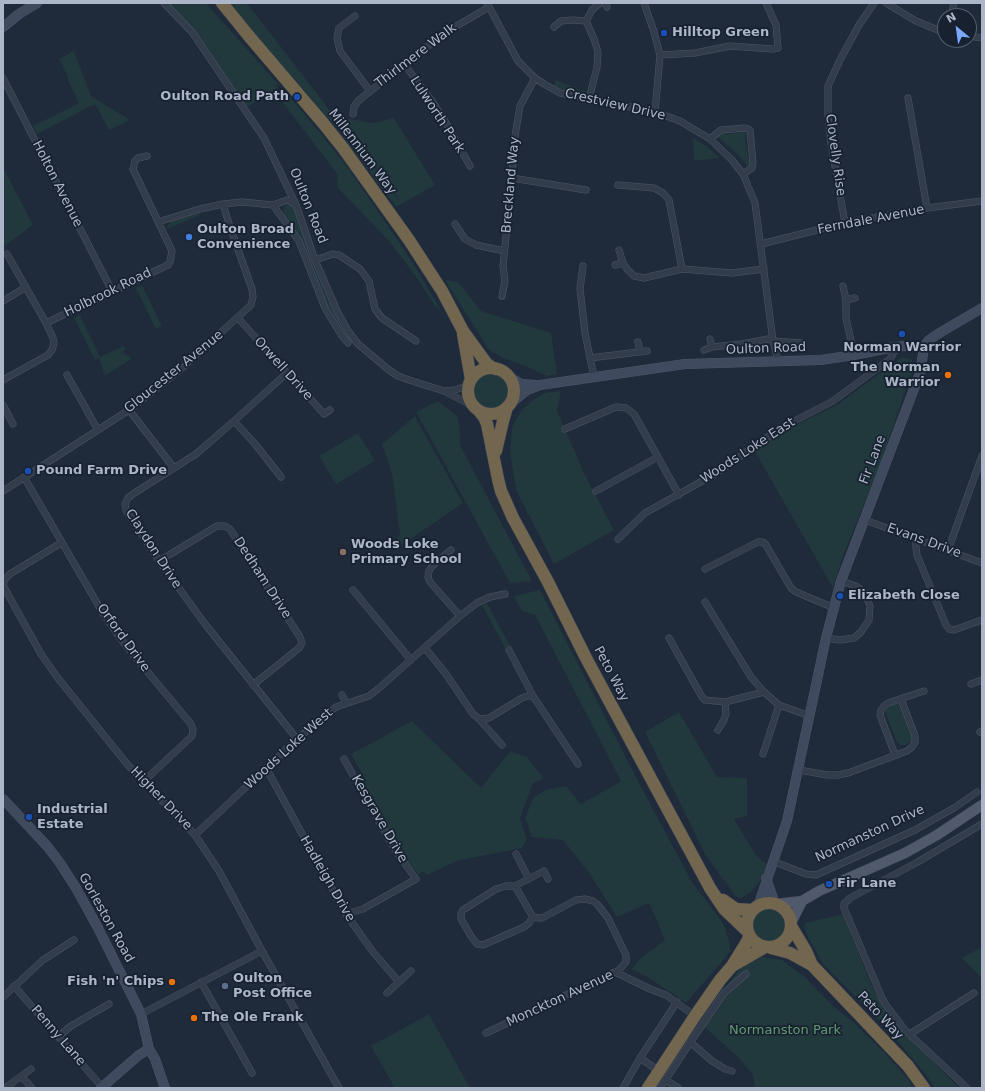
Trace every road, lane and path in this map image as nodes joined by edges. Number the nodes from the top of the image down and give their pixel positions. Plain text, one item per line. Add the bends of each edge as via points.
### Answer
1 (37, 3) edge
2 (164, 3) edge
3 (222, 3) edge
4 (600, 3) edge
5 (644, 3) edge
6 (766, 3) edge
7 (874, 3) edge
8 (886, 3) edge
9 (488, 5) edge
10 (557, 14) dead end
11 (341, 16) dead end
12 (354, 16) dead end
13 (586, 20) junction
14 (561, 21) junction
15 (346, 22) junction
16 (3, 27) edge
17 (554, 27) dead end
18 (937, 30) edge
19 (660, 55) junction
20 (404, 64) junction
21 (3, 78) edge
22 (535, 78) junction
23 (370, 91) junction
24 (908, 98) dead end
25 (589, 99) junction
26 (655, 112) junction
27 (353, 114) dead end
28 (710, 139) junction
29 (147, 156) dead end
30 (470, 166) dead end
31 (743, 174) junction
32 (512, 178) junction
33 (618, 185) dead end
34 (586, 190) dead end
35 (982, 201) edge
36 (223, 204) junction
37 (273, 205) junction
38 (296, 205) junction
39 (927, 208) junction
40 (158, 222) junction
41 (845, 223) junction
42 (455, 224) dead end
43 (761, 244) junction
44 (620, 250) dead end
45 (504, 252) junction
46 (7, 254) dead end
47 (315, 260) junction
48 (623, 263) junction
49 (615, 265) dead end
50 (583, 266) dead end
51 (682, 269) junction
52 (764, 269) junction
53 (842, 286) dead end
54 (26, 287) junction
55 (112, 291) junction
56 (502, 296) dead end
57 (855, 298) dead end
58 (846, 300) junction
59 (3, 301) edge
60 (982, 308) edge
61 (238, 318) junction
62 (46, 323) junction
63 (463, 331) junction
64 (710, 339) dead end
65 (416, 341) dead end
66 (774, 341) junction
67 (638, 342) dead end
68 (348, 343) dead end
69 (802, 343) dead end
70 (712, 347) junction
71 (894, 347) junction
72 (924, 347) junction
73 (704, 350) dead end
74 (647, 351) dead end
75 (640, 352) junction
76 (854, 355) junction
77 (590, 358) junction
78 (778, 361) junction
79 (495, 369) junction
80 (287, 373) junction
81 (67, 375) dead end
82 (508, 376) junction
83 (594, 377) junction
84 (3, 380) edge
85 (470, 382) junction
86 (540, 385) junction
87 (444, 391) junction
88 (3, 405) edge
89 (509, 405) junction
90 (476, 408) junction
91 (129, 410) junction
92 (330, 410) dead end
93 (234, 421) junction
94 (13, 424) dead end
95 (565, 429) dead end
96 (98, 430) junction
97 (982, 456) edge
98 (658, 457) junction
99 (495, 460) junction
100 (174, 468) junction
101 (24, 477) junction
102 (281, 477) dead end
103 (596, 490) dead end
104 (3, 491) edge
105 (679, 495) junction
106 (865, 520) junction
107 (916, 539) junction
108 (618, 540) dead end
109 (61, 542) junction
110 (451, 550) dead end
111 (948, 550) junction
112 (159, 561) junction
113 (982, 563) edge
114 (706, 569) dead end
115 (841, 581) junction
116 (353, 590) dead end
117 (505, 594) dead end
118 (705, 602) dead end
119 (834, 608) junction
120 (460, 616) junction
121 (982, 620) edge
122 (669, 638) dead end
123 (826, 638) junction
124 (425, 648) junction
125 (509, 650) dead end
126 (411, 660) junction
127 (982, 680) edge
128 (971, 684) dead end
129 (253, 685) junction
130 (924, 691) dead end
131 (764, 692) junction
132 (342, 695) dead end
133 (533, 696) junction
134 (901, 699) junction
135 (725, 702) junction
136 (346, 703) junction
137 (779, 705) junction
138 (810, 716) junction
139 (480, 719) junction
140 (718, 730) dead end
141 (297, 739) junction
142 (502, 745) dead end
143 (763, 754) dead end
144 (895, 755) junction
145 (344, 759) dead end
146 (578, 764) dead end
147 (266, 768) junction
148 (799, 770) junction
149 (143, 782) junction
150 (977, 792) dead end
151 (3, 799) edge
152 (982, 804) edge
153 (954, 808) junction
154 (962, 818) junction
155 (982, 824) edge
156 (195, 835) junction
157 (516, 854) dead end
158 (772, 861) junction
159 (766, 878) junction
160 (529, 879) junction
161 (548, 879) dead end
162 (515, 886) junction
163 (715, 896) junction
164 (802, 901) junction
165 (776, 904) junction
166 (755, 908) junction
167 (346, 914) junction
168 (533, 917) junction
169 (791, 925) junction
170 (748, 934) junction
171 (74, 940) dead end
172 (768, 948) junction
173 (262, 951) junction
174 (812, 965) junction
175 (732, 966) junction
176 (411, 971) dead end
177 (617, 972) junction
178 (746, 974) dead end
179 (201, 982) junction
180 (399, 982) junction
181 (14, 986) junction
182 (387, 993) dead end
183 (974, 993) dead end
184 (3, 997) edge
185 (677, 1002) junction
186 (109, 1004) dead end
187 (141, 1014) junction
188 (695, 1016) junction
189 (486, 1033) dead end
190 (910, 1034) junction
191 (59, 1036) junction
192 (690, 1042) junction
193 (149, 1049) junction
194 (640, 1058) junction
195 (31, 1070) dead end
196 (732, 1070) dead end
197 (252, 1073) dead end
198 (663, 1075) junction
199 (22, 1077) junction
200 (102, 1087) edge
201 (5, 1088) edge
202 (32, 1088) edge
203 (165, 1088) edge
204 (339, 1088) edge
205 (623, 1088) edge
206 (648, 1088) edge
207 (660, 1088) edge
208 (678, 1088) edge
209 (924, 1088) edge
210 (967, 1088) edge

1 - 16 main road
2 - 38 street, Oulton Road via 192,32 264,138
3 - 63 highway, Millennium Way via 343,148 409,240
4 - 13 street
5 - 19 street
6 - 19 street via 776,25 778,48 730,46 695,53
7 - 41 street, Clovelly Rise via 855,32 828,86 830,144
8 - 18 street via 916,21
9 - 20 street, Thirlmere Walk
9 - 22 street, Crestview Drive via 518,61
10 - 14 street
11 - 15 street
12 - 15 street
13 - 14 street
13 - 25 street via 598,52
14 - 17 street
15 - 23 street via 339,28 336,38 340,51
19 - 26 street
20 - 23 street, Thirlmere Walk
20 - 30 street, Lulworth Park via 440,114
21 - 55 street, Holton Avenue
22 - 25 street, Crestview Drive via 560,93
22 - 32 street, Breckland Way via 520,106
23 - 27 street, Thirlmere Walk via 358,101
24 - 39 street
25 - 26 street, Crestview Drive
26 - 28 street, Crestview Drive via 680,121
28 - 31 street, Crestview Drive
28 - 31 street via 721,130 750,130 753,164 752,168
29 - 40 street via 138,158 133,169
31 - 43 street, Crestview Drive via 755,203
32 - 34 street
32 - 45 street, Breckland Way
33 - 51 street via 654,188 664,192 669,200
35 - 39 street, Ferndale Avenue
36 - 37 street via 242,202
36 - 40 street
36 - 61 street, Gloucester Avenue via 252,289 251,305
37 - 38 street via 287,200
37 - 68 street via 299,241 326,308
38 - 47 street, Oulton Road
39 - 41 street, Ferndale Avenue
40 - 55 street, Holbrook Road via 172,251 170,262
41 - 43 street, Ferndale Avenue
42 - 45 street via 466,239 476,245
43 - 52 street, Crestview Drive
44 - 48 street
45 - 56 street, Breckland Way via 505,281
46 - 54 street
47 - 65 street via 333,254 339,255 360,269 369,281 375,309 382,318
47 - 87 street, Oulton Road via 338,313 358,344 398,376
48 - 49 street
48 - 51 street via 634,276 644,278
50 - 77 street via 580,289
51 - 52 street via 732,273
52 - 66 street, Crestview Drive
53 - 58 street
54 - 59 street
54 - 62 street
55 - 62 street, Holbrook Road
57 - 58 street
58 - 76 street via 846,318
60 - 72 main road via 936,335
61 - 80 street, Orwell Drive
61 - 91 street, Gloucester Avenue via 169,379
62 - 84 street via 53,338 52,350 48,355
63 - 79 highway, Millennium Way via 487,364
63 - 85 highway, Millennium Way
64 - 70 street
66 - 69 street
66 - 70 street via 768,339
66 - 78 street, Crestview Drive
67 - 75 street
70 - 73 street
71 - 72 main road, Oulton Road
71 - 76 main road, Oulton Road
71 - 105 street, Woods Loke East via 890,359 833,401 781,428
72 - 106 main road, Fir Lane via 920,373
74 - 75 street
75 - 77 street
76 - 78 main road, Oulton Road via 821,360
77 - 83 street
78 - 83 main road, Oulton Road via 685,364
79 - 82 highway
79 - 85 highway via 484,369
80 - 92 street, Orwell Drive via 324,414
80 - 93 street, Claydon Drive
81 - 96 street
82 - 86 main road, Oulton Road via 521,384
82 - 89 highway via 514,392
83 - 86 main road, Oulton Road
85 - 87 street, Oulton Road via 455,390
85 - 90 highway via 468,396
86 - 89 main road, Oulton Road via 527,390
87 - 90 street, Oulton Road
88 - 94 street
89 - 90 highway via 497,414
89 - 99 highway, Peto Way via 497,443
90 - 99 highway, Peto Way via 488,424
91 - 96 street, Gloucester Avenue
91 - 100 street
93 - 100 street, Claydon Drive via 196,454
93 - 102 street
95 - 98 street via 616,407 626,408 634,414
96 - 101 street, Gloucester Avenue
97 - 111 street
98 - 103 street
98 - 105 street
99 - 163 highway, Peto Way via 501,491 513,518
100 - 112 street, Claydon Drive via 133,494 125,504 126,510
101 - 104 street, Gloucester Avenue
101 - 109 street, Orford Drive
105 - 108 street, Woods Loke East via 644,512
106 - 107 street, Evans Drive
106 - 115 main road, Fir Lane
107 - 111 street, Evans Drive
107 - 121 street via 917,554 949,629 954,630
109 - 149 street, Orford Drive via 104,615 126,646 191,724 192,736
109 - 149 street, Higher Drive via 10,574 3,585 57,677
110 - 120 street via 432,566 428,577
111 - 113 street, Evans Drive
112 - 129 street, Claydon Drive via 204,624
112 - 129 street, Dedham Drive via 217,526 230,529 302,643
114 - 119 street via 758,542 763,542 791,588
115 - 119 main road, Fir Lane
115 - 123 street via 856,586 865,593 870,606 869,620 862,632 854,638
116 - 126 street
117 - 120 street, Woods Loke West via 477,603
118 - 131 street via 751,677
119 - 123 main road, Fir Lane
120 - 124 street, Woods Loke West
122 - 135 street via 702,697
123 - 138 main road, Fir Lane
124 - 126 street, Woods Loke West
124 - 139 street via 473,714
125 - 133 street
126 - 136 street, Woods Loke West via 369,696
127 - 128 street
129 - 141 street, Claydon Drive
130 - 134 street
131 - 135 street
131 - 137 street
132 - 136 street
133 - 139 street via 522,698 489,718
133 - 146 street
134 - 144 street via 915,742 907,751
134 - 144 street via 888,703 880,715
135 - 140 street via 726,714
136 - 141 street, Woods Loke West via 336,707
137 - 138 street
137 - 143 street
138 - 148 main road, Fir Lane
139 - 142 street
141 - 147 street, Woods Loke West
144 - 148 street via 838,775
145 - 167 street, Kesgrave Drive via 395,850 419,878 362,909
147 - 156 street, Woods Loke West
147 - 167 street, Hadleigh Drive
148 - 158 main road, Fir Lane via 787,821
149 - 156 street, Higher Drive
150 - 153 street, Normanston Drive
151 - 187 main road, Gorleston Road via 60,863 98,928
152 - 154 main road
153 - 154 street
153 - 158 street, Normanston Drive via 915,830 816,875 806,874
154 - 164 main road via 905,852
155 - 190 street via 850,898 844,904 882,998
156 - 173 street, Higher Drive via 219,871
157 - 160 street
158 - 159 main road, Fir Lane
159 - 165 main road
159 - 166 main road, Fir Lane
160 - 161 street via 544,871
160 - 162 street
162 - 168 street
162 - 168 street via 496,889 463,910 461,919 476,946 524,926
163 - 166 highway, Peto Way via 736,909
163 - 170 highway, Peto Way
164 - 165 main road
164 - 169 main road
165 - 166 highway via 763,904
165 - 169 highway via 787,912
166 - 170 highway via 747,920
167 - 180 street, Hadleigh Drive via 373,952
168 - 177 street via 542,918 576,900 593,901 608,918 626,955 626,962
169 - 172 highway via 788,938 778,946
169 - 174 highway, Peto Way
170 - 172 highway via 756,944
170 - 175 highway via 745,945
171 - 181 street via 43,960
172 - 174 highway, Peto Way via 790,953
172 - 175 highway
173 - 179 street
173 - 204 street, Higher Drive
174 - 209 highway, Peto Way via 908,1066
175 - 188 highway
176 - 180 street
177 - 185 street, Monckton Avenue
177 - 189 street, Monckton Avenue
178 - 192 street via 724,993
179 - 187 street
179 - 197 street
180 - 182 street
181 - 184 street
181 - 191 street, Penny Lane
183 - 190 street
185 - 188 street, Monckton Avenue
185 - 194 street
186 - 191 street
187 - 193 main road, Gorleston Road
188 - 198 highway
190 - 210 street
191 - 200 street, Penny Lane
192 - 196 street via 712,1061
192 - 198 street
193 - 200 main road
193 - 203 main road, Gorleston Road
194 - 198 street
194 - 205 street
195 - 199 street
198 - 206 highway
198 - 207 street
198 - 208 street
199 - 201 street
199 - 202 street

